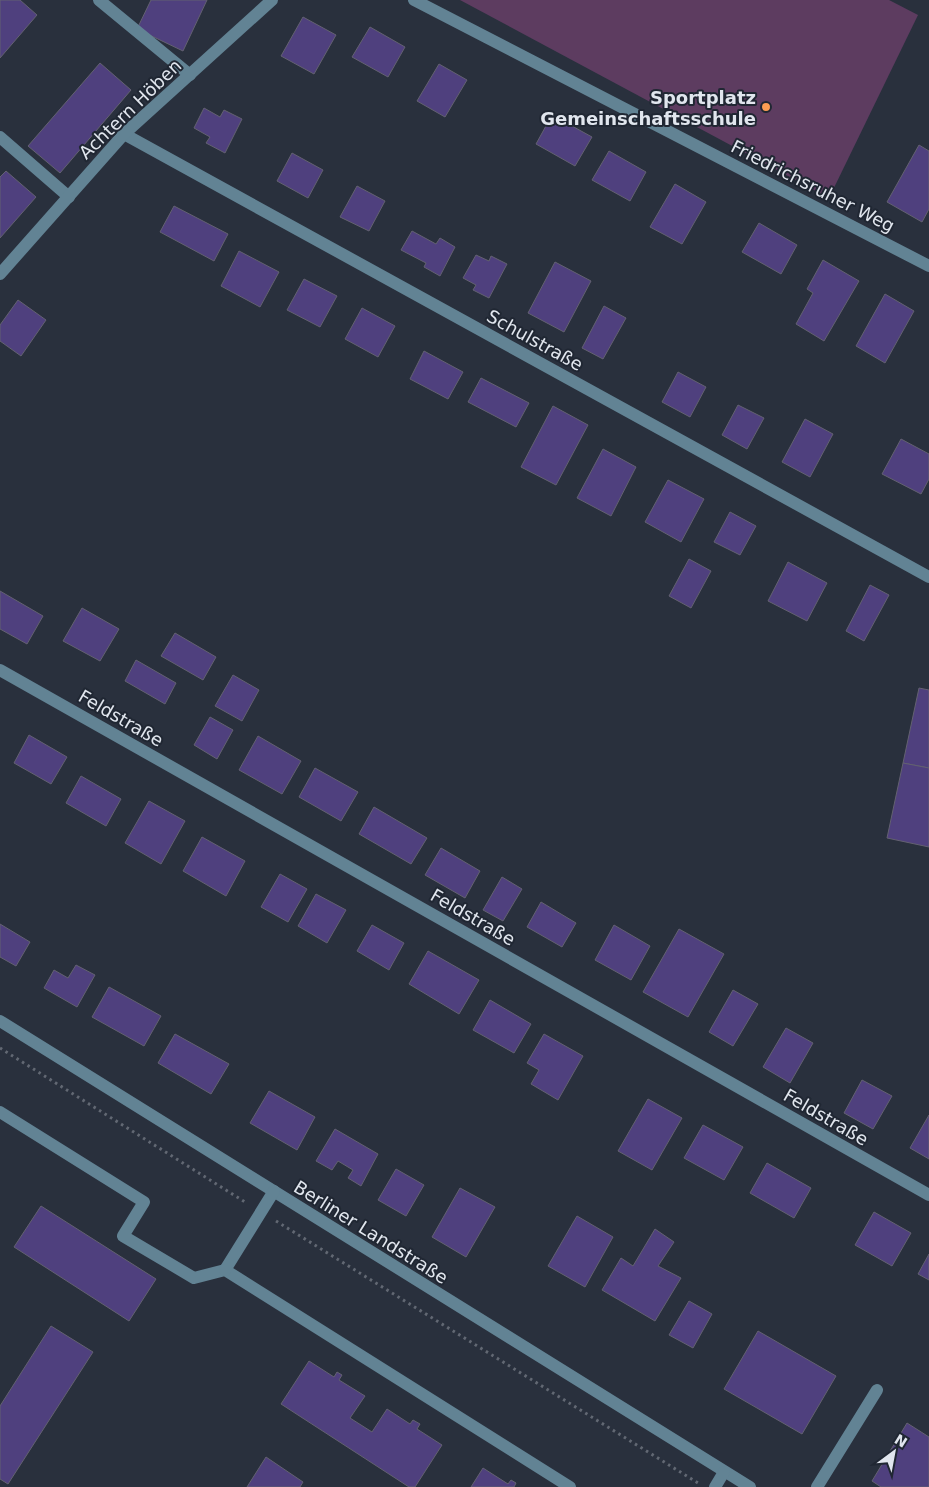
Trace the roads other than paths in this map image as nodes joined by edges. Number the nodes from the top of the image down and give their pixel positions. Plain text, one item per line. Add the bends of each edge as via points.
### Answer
1 (99, 0) edge
2 (272, 0) edge
3 (414, 0) edge
4 (190, 75) junction
5 (124, 134) junction
6 (0, 136) edge
7 (69, 197) junction
8 (929, 266) edge
9 (0, 274) edge
10 (929, 577) edge
11 (0, 670) edge
12 (0, 1021) edge
13 (0, 1112) edge
14 (274, 1192) junction
15 (929, 1195) edge
16 (225, 1270) junction
17 (877, 1390) dead end
18 (724, 1472) junction
19 (570, 1487) edge
20 (715, 1487) edge
21 (750, 1487) edge
22 (817, 1487) edge

1 - 4 street
2 - 4 street, Achtern Höben
3 - 8 street, Friedrichsruher Weg
4 - 5 street, Achtern Höben
5 - 7 street, Achtern Höben
5 - 10 street, Schulstraße
6 - 7 street
7 - 9 street, Achtern Höben
11 - 15 street, Feldstraße
12 - 14 street, Berliner Landstraße
13 - 16 street via 144,1202 123,1236 194,1278
14 - 16 street
14 - 18 street, Berliner Landstraße
16 - 19 street
17 - 22 street
18 - 20 street
18 - 21 street, Berliner Landstraße

